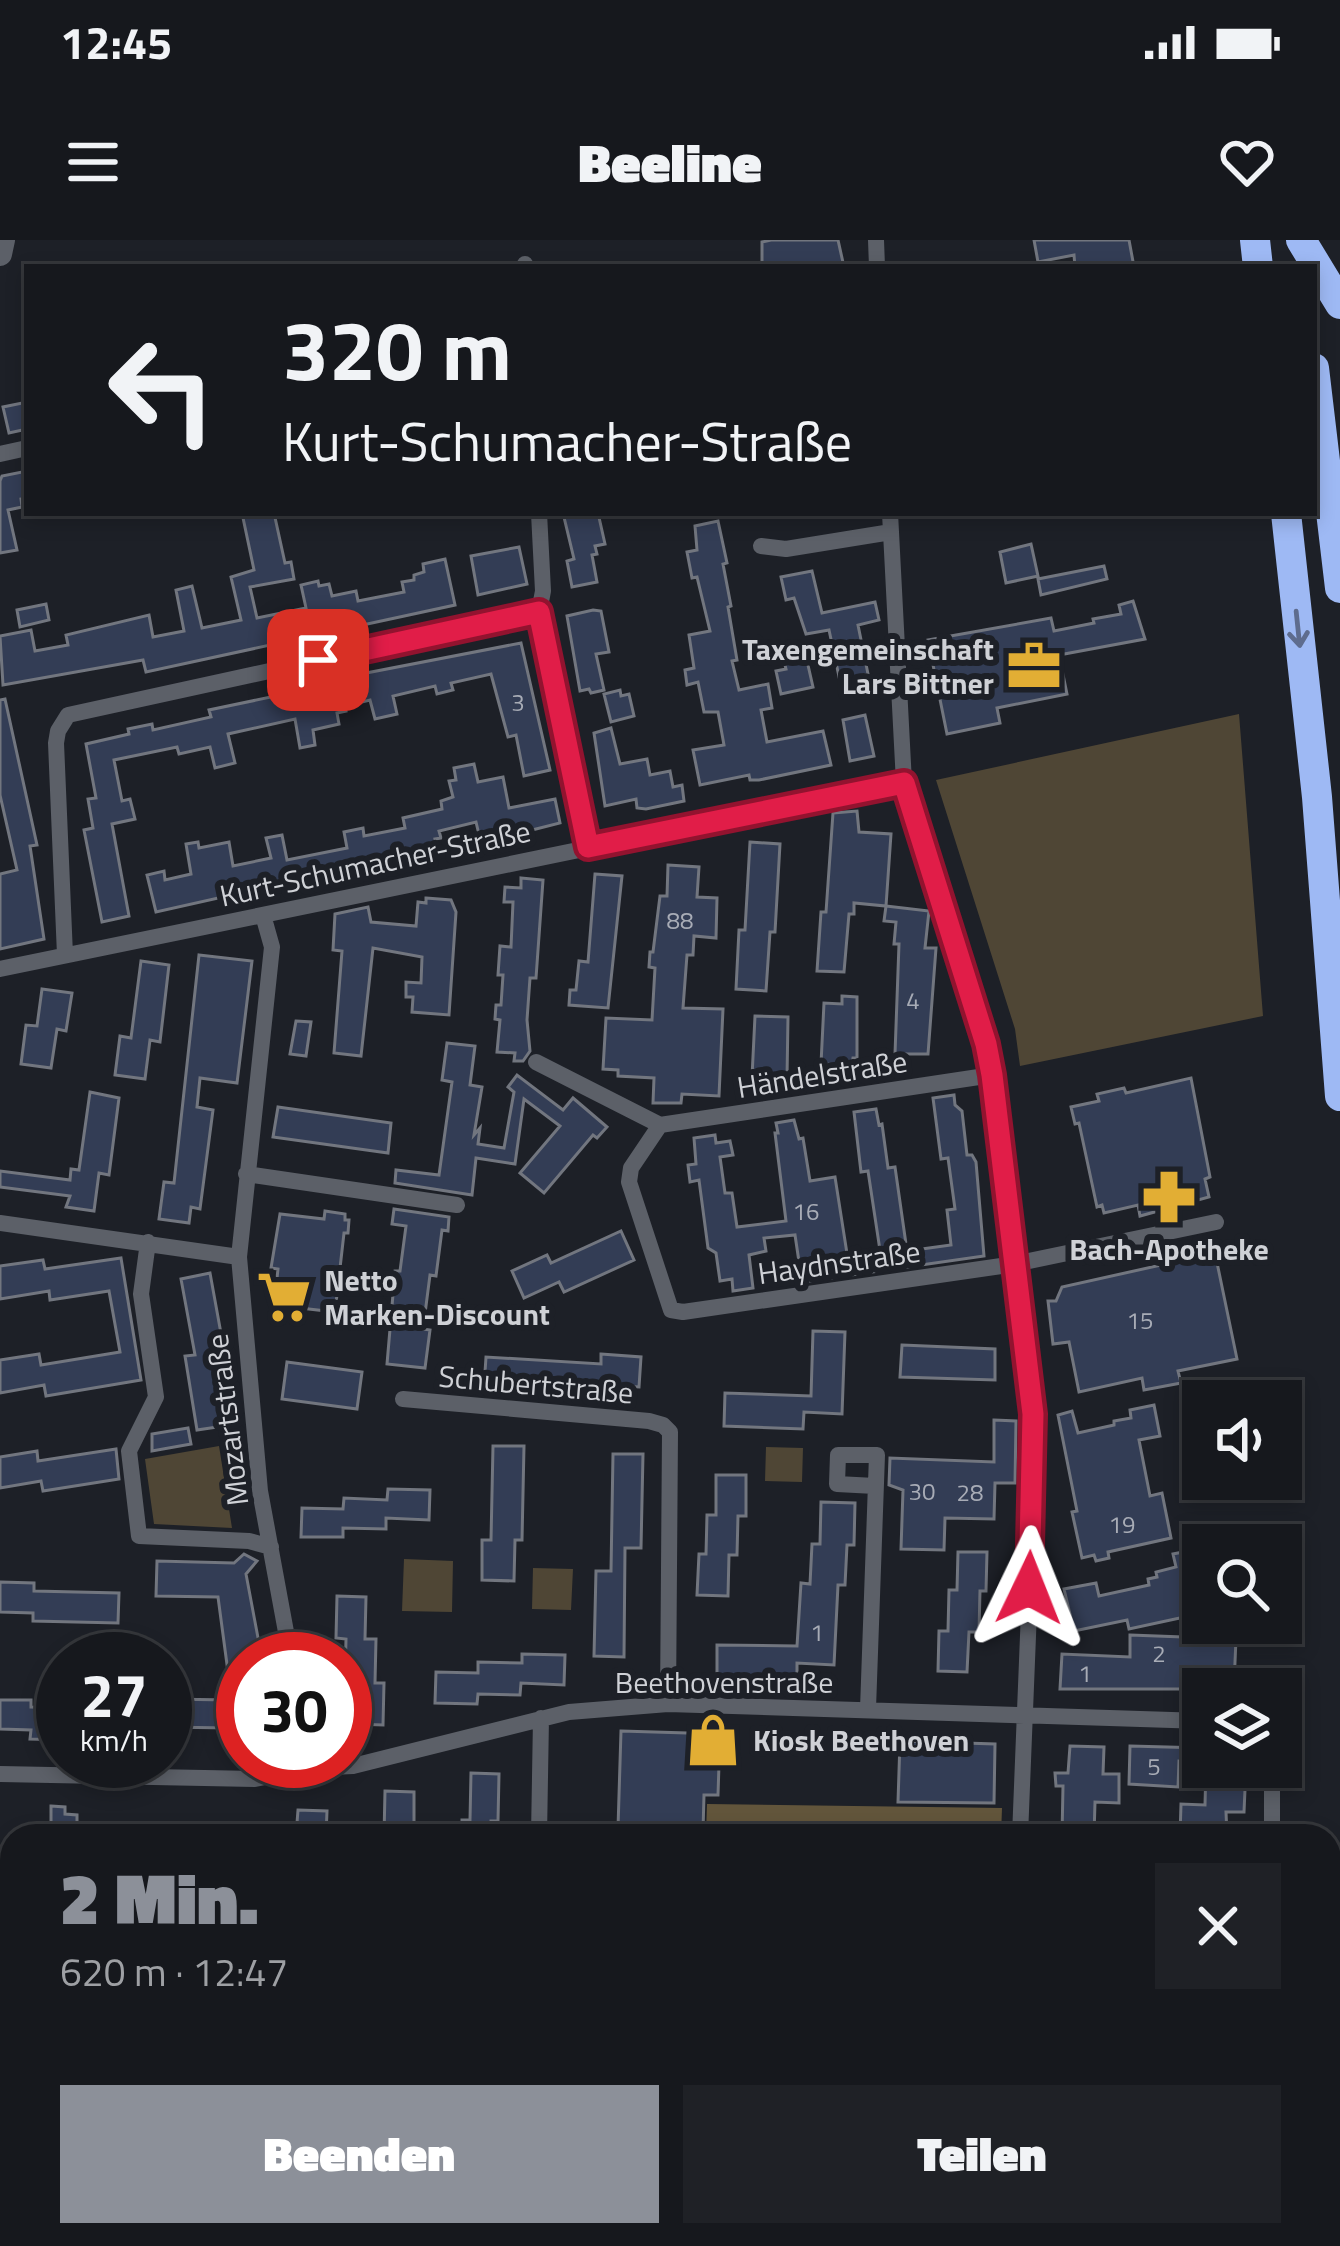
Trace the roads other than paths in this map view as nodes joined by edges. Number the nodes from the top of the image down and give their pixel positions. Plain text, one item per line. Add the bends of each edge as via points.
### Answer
1 (3, 240) edge
2 (0, 254) edge
3 (1317, 267) edge
4 (1340, 304) edge
5 (1317, 393) edge
6 (539, 516) edge
7 (1286, 516) edge
8 (890, 523) edge
9 (760, 547) dead end
10 (1340, 588) edge
11 (539, 612) junction
12 (904, 783) junction
13 (588, 847) junction
14 (263, 915) junction
15 (65, 955) junction
16 (0, 969) edge
17 (536, 1062) dead end
18 (992, 1075) junction
19 (1340, 1096) edge
20 (660, 1125) junction
21 (246, 1174) junction
22 (457, 1205) dead end
23 (1216, 1222) dead end
24 (0, 1223) edge
25 (148, 1242) junction
26 (239, 1258) junction
27 (1015, 1264) junction
28 (403, 1400) dead end
29 (875, 1486) dead end
30 (271, 1547) junction
31 (286, 1632) edge
32 (668, 1704) junction
33 (868, 1709) junction
34 (1024, 1715) junction
35 (542, 1718) junction
36 (1182, 1720) edge
37 (372, 1761) edge
38 (0, 1774) edge
39 (216, 1778) edge
40 (1272, 1788) edge
41 (539, 1824) edge
42 (1020, 1824) edge
43 (1272, 1824) edge

1 - 2 main road
3 - 4 highway
5 - 10 highway
6 - 11 street
7 -> 19 highway
8 - 9 street via 786,549
8 - 12 street
11 - 13 street
11 - 15 street via 68,715 56,743
12 - 13 street, Kurt-Schumacher-Straße
12 - 18 street
13 - 14 street, Kurt-Schumacher-Straße
14 - 15 street, Kurt-Schumacher-Straße
14 - 21 street, Mozartstraße via 272,947
15 - 16 street, Kurt-Schumacher-Straße
17 - 20 street
18 - 20 street, Händelstraße
18 - 27 street
20 - 27 street, Haydnstraße via 629,1182 671,1310
21 - 22 street
21 - 26 street, Mozartstraße
23 - 27 street, Haydnstraße
24 - 25 street
25 - 26 street
25 - 30 street via 141,1294 156,1396 129,1450 139,1536
26 - 30 street, Mozartstraße
27 - 34 street via 1035,1461
28 - 32 street, Schubertstraße via 663,1425 672,1439
29 - 33 street
30 - 31 street, Mozartstraße
32 - 33 street, Beethovenstraße
32 - 35 street, Beethovenstraße
33 - 34 street, Beethovenstraße
34 - 36 street, Beethovenstraße
34 - 42 street
35 - 37 street, Beethovenstraße
35 - 41 street
38 - 39 street, Beethovenstraße
40 - 43 street

